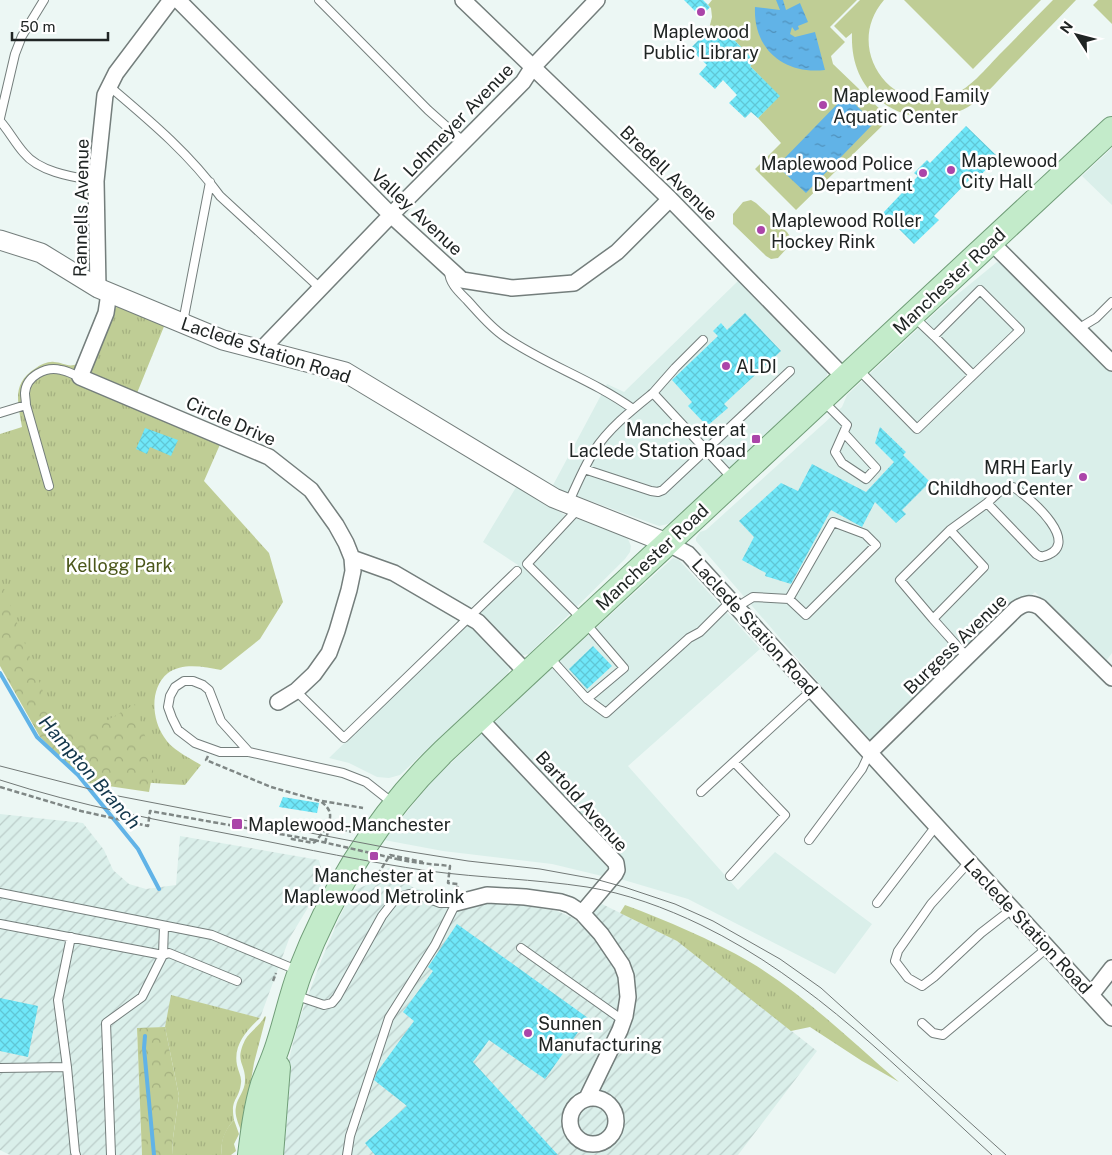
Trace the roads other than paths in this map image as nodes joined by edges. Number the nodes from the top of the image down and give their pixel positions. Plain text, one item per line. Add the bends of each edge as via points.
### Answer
1 (44, 0) edge
2 (171, 0) edge
3 (178, 0) edge
4 (319, 0) edge
5 (463, 0) edge
6 (597, 0) edge
7 (532, 68) junction
8 (109, 86) junction
9 (0, 119) edge
10 (1112, 129) edge
11 (464, 142) junction
12 (96, 181) junction
13 (210, 182) junction
14 (670, 199) junction
15 (391, 215) junction
16 (0, 240) edge
17 (991, 242) junction
18 (449, 269) junction
19 (320, 288) junction
20 (104, 290) junction
21 (1112, 302) edge
22 (913, 316) junction
23 (183, 324) junction
24 (1078, 329) junction
25 (934, 336) junction
26 (703, 340) dead end
27 (260, 351) junction
28 (1112, 363) edge
29 (790, 372) dead end
30 (851, 373) junction
31 (973, 375) junction
32 (80, 377) junction
33 (653, 393) junction
34 (822, 400) junction
35 (26, 405) junction
36 (633, 409) junction
37 (0, 412) edge
38 (844, 433) junction
39 (707, 451) junction
40 (584, 469) junction
41 (734, 481) junction
42 (49, 486) dead end
43 (987, 504) junction
44 (574, 506) junction
45 (950, 530) junction
46 (667, 543) junction
47 (352, 558) junction
48 (517, 571) dead end
49 (789, 598) junction
50 (734, 604) junction
51 (469, 617) junction
52 (933, 619) junction
53 (583, 620) junction
54 (547, 654) junction
55 (967, 657) junction
56 (527, 673) junction
57 (1112, 678) edge
58 (812, 690) junction
59 (296, 691) junction
60 (587, 699) junction
61 (278, 702) dead end
62 (479, 718) junction
63 (248, 752) junction
64 (870, 752) junction
65 (734, 762) junction
66 (701, 792) dead end
67 (394, 804) junction
68 (936, 826) junction
69 (809, 840) dead end
70 (969, 862) junction
71 (730, 876) dead end
72 (0, 893) edge
73 (456, 898) junction
74 (877, 903) dead end
75 (1012, 909) junction
76 (582, 913) junction
77 (0, 924) edge
78 (164, 926) junction
79 (71, 937) junction
80 (521, 948) dead end
81 (1047, 948) junction
82 (163, 955) junction
83 (1112, 968) edge
84 (300, 972) junction
85 (237, 981) dead end
86 (292, 994) junction
87 (1091, 996) junction
88 (1112, 1018) edge
89 (624, 1021) junction
90 (922, 1023) dead end
91 (278, 1046) junction
92 (67, 1067) junction
93 (0, 1068) edge
94 (587, 1098) junction
95 (595, 1150) edge
96 (76, 1155) edge
97 (111, 1155) edge
98 (250, 1155) edge
99 (271, 1155) edge
100 (347, 1155) edge

1 - 9 lane via 15,54
2 - 8 street, Rannells Avenue
3 - 15 street, Valley Avenue
4 - 11 lane
5 - 7 street, Bredell Avenue
6 - 7 street, Lohmeyer Avenue
7 - 11 street, Lohmeyer Avenue via 523,82
7 - 14 street, Bredell Avenue
8 - 12 street, Rannells Avenue via 105,95
8 - 13 lane via 180,148
9 - 12 lane via 24,154 47,169
10 - 17 main road, Manchester Road
11 - 15 street, Lohmeyer Avenue
12 - 20 street, Rannells Avenue
13 - 19 lane via 220,196
13 - 23 lane
14 - 18 street, Valley Avenue via 617,252 574,283 512,288 462,280
14 - 30 street, Bredell Avenue
15 - 18 street, Valley Avenue
15 - 19 street, Lohmeyer Avenue
16 - 20 street, Laclede Station Road via 41,253
17 - 22 main road, Manchester Road
17 - 24 street
18 - 36 lane via 458,291 504,337 548,363 607,391
19 - 27 street, Lohmeyer Avenue
20 - 23 street, Laclede Station Road
20 - 32 street, Rannells Avenue via 106,314
21 - 24 lane via 1096,318
22 - 25 lane
22 - 30 main road, Manchester Road
23 - 27 street, Laclede Station Road
24 - 28 street
25 - 31 lane
25 - 31 lane via 980,290 1020,330
26 - 33 lane
27 - 44 street, Laclede Station Road via 345,372 554,498
29 - 39 lane
30 - 31 lane via 917,429
30 - 34 main road, Manchester Road
32 - 35 lane via 51,369 33,376 25,392
32 - 47 street, Circle Drive via 269,457 311,490 336,525
33 - 36 lane
33 - 39 lane
34 - 38 lane via 847,425
34 - 41 main road, Manchester Road
35 - 37 lane
35 - 42 lane
36 - 40 lane via 595,450
38 - 38 lane via 835,452 842,462 866,478 876,468
39 - 40 lane via 658,492
39 - 41 lane
40 - 44 lane
41 - 46 main road, Manchester Road
43 - 43 lane via 1036,554 1048,555 1057,546 1060,539 1057,531 1025,494 1013,487 1001,490
43 - 45 lane
44 - 46 street, Laclede Station Road
44 - 53 lane via 527,564
45 - 52 lane via 900,580
45 - 52 lane via 984,567
46 - 50 street, Laclede Station Road via 688,554
46 - 53 main road, Manchester Road
47 - 51 street via 394,572
47 - 59 street via 349,590 329,653
48 - 51 lane
49 - 49 lane via 833,522 865,534 876,545 806,615
49 - 50 lane via 753,597
50 - 58 street, Laclede Station Road
50 - 60 lane via 689,638 606,713
51 - 56 street via 478,622
51 - 59 lane via 344,738
52 - 55 lane
53 - 54 main road, Manchester Road
53 - 60 lane via 624,668
54 - 56 main road, Manchester Road
54 - 60 lane
55 - 57 street, Burgess Avenue via 1016,609 1032,602
55 - 64 street, Burgess Avenue
56 - 62 main road, Manchester Road
58 - 64 street, Laclede Station Road
58 - 65 lane
59 - 61 street
62 - 67 main road, Manchester Road via 422,771
62 - 76 street, Bartold Avenue via 616,863 615,874
63 - 63 lane via 221,721 209,690 193,681 184,681 175,687 168,707 178,730 195,744 211,750
63 - 67 lane via 355,778 366,782
64 - 68 street, Laclede Station Road
64 - 69 lane via 862,770
65 - 66 lane
65 - 71 lane via 785,815
67 - 84 main road, Manchester Road via 342,886
68 - 70 street, Laclede Station Road
68 - 74 lane
70 - 75 street, Laclede Station Road
70 - 75 lane via 931,904 898,951 895,961 908,978 922,986
72 - 78 lane
73 - 76 street via 487,895 525,897 561,902
73 - 86 lane via 440,903 409,894 396,898 382,916 332,1003 324,1004
73 - 100 lane via 435,945 389,1018 350,1136
75 - 81 street, Laclede Station Road
76 - 89 street via 622,965 628,997
77 - 79 lane
78 - 82 lane
78 - 84 lane via 212,935
79 - 82 lane
79 - 92 lane via 58,1000
80 - 89 lane
81 - 87 street, Laclede Station Road
81 - 90 lane via 943,1035 933,1033
82 - 85 lane via 169,953
82 - 97 lane via 142,998 106,1023
83 - 87 street
84 - 86 main road, Manchester Road
86 - 91 main road, Manchester Road
87 - 88 street, Laclede Station Road
89 - 94 street
91 - 98 main road, Manchester Road via 257,1106
91 - 99 main road, Manchester Road via 278,1086
92 - 93 lane
92 - 96 lane
94 - 95 street via 574,1106 570,1128 579,1140
94 - 95 street via 607,1102 616,1120 612,1134

